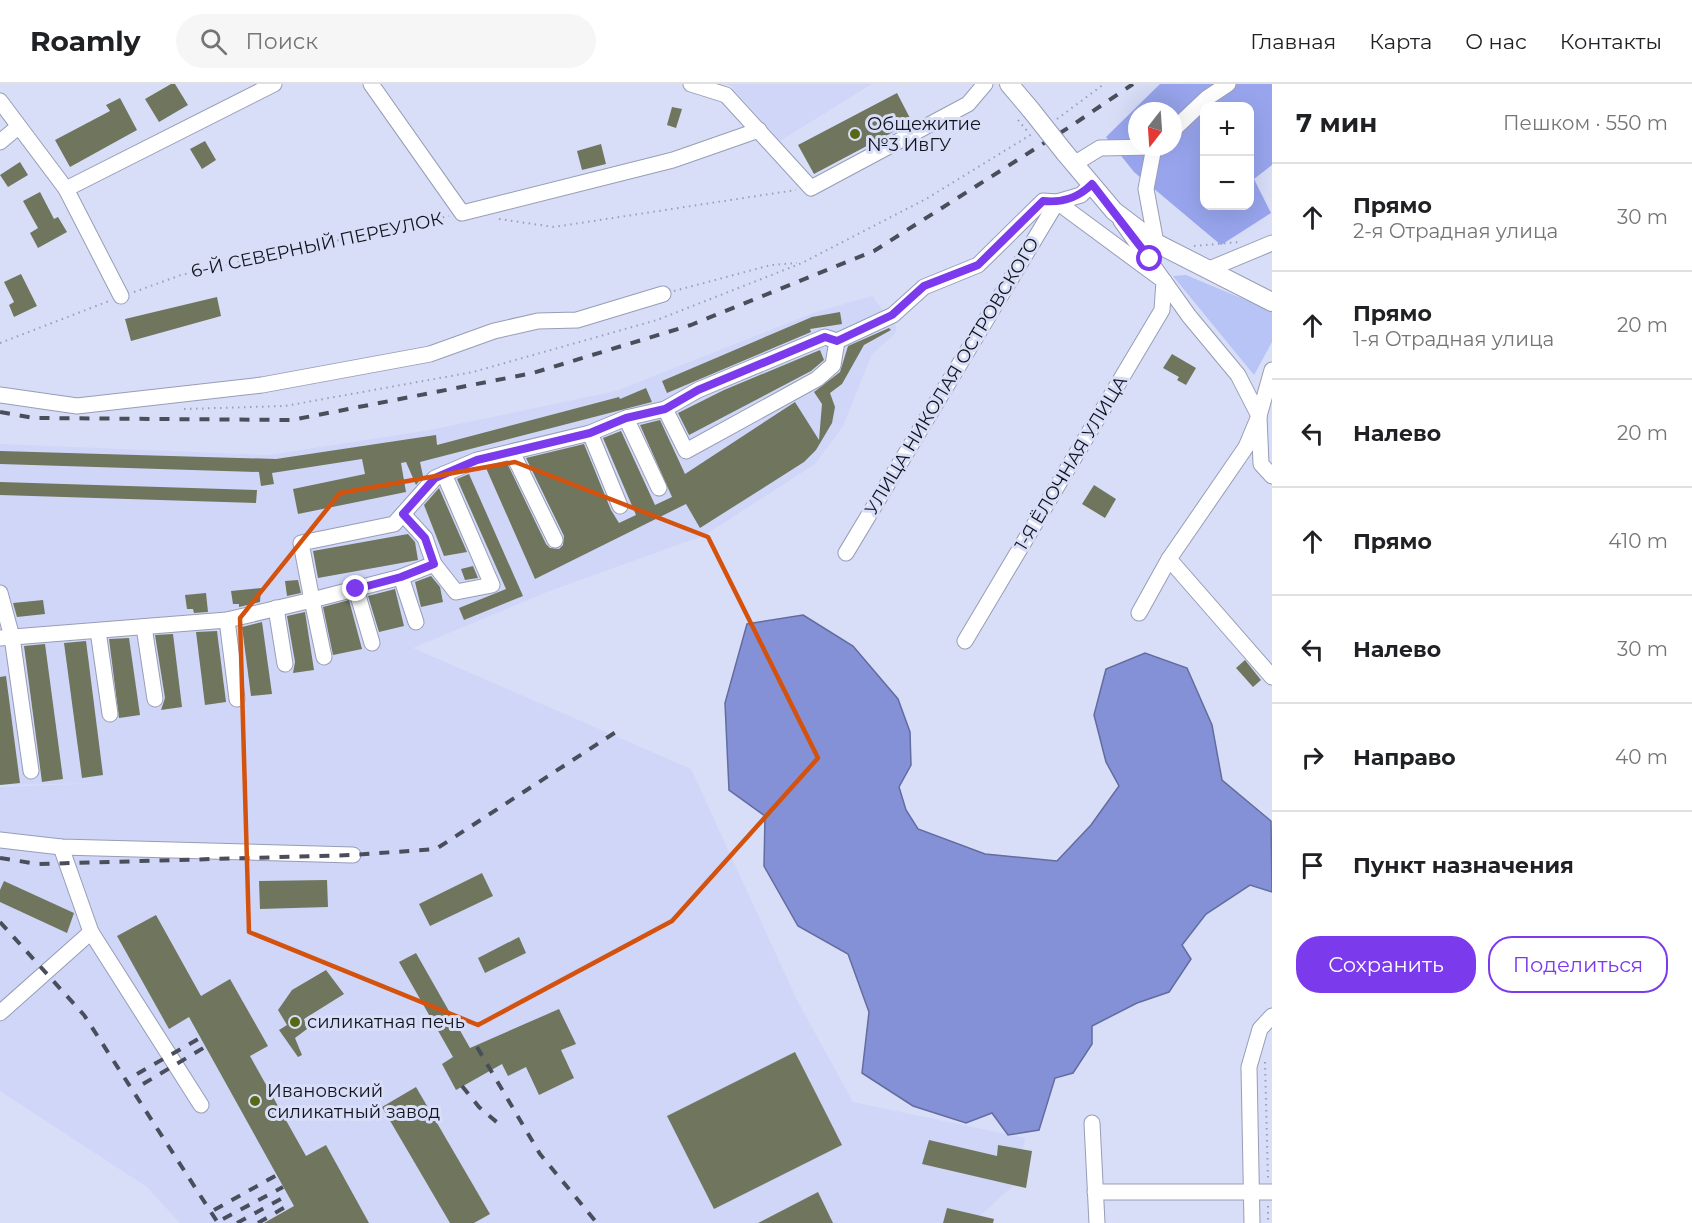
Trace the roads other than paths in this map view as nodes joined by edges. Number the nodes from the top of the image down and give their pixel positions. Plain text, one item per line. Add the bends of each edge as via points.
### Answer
1 (274, 84) edge
2 (371, 84) edge
3 (691, 84) edge
4 (985, 84) edge
5 (1010, 84) edge
6 (1228, 84) edge
7 (0, 101) edge
8 (1182, 122) edge
9 (18, 127) junction
10 (759, 130) junction
11 (0, 142) edge
12 (1128, 147) edge
13 (1152, 156) edge
14 (1070, 159) junction
15 (1092, 184) junction
16 (66, 189) junction
17 (1057, 202) junction
18 (1114, 211) junction
19 (1156, 243) junction
20 (1268, 245) edge
21 (1207, 270) junction
22 (1164, 281) junction
23 (663, 294) road end
24 (121, 296) road end
25 (1272, 302) edge
26 (837, 341) junction
27 (1272, 370) edge
28 (0, 396) edge
29 (665, 409) junction
30 (1259, 416) junction
31 (626, 418) junction
32 (590, 433) junction
33 (512, 452) junction
34 (444, 474) junction
35 (1272, 476) edge
36 (660, 488) dead end
37 (620, 506) dead end
38 (403, 514) junction
39 (555, 540) dead end
40 (846, 553) dead end
41 (1169, 559) junction
42 (434, 564) junction
43 (401, 577) junction
44 (356, 589) junction
45 (0, 593) edge
46 (312, 600) junction
47 (276, 608) junction
48 (1140, 613) dead end
49 (227, 620) junction
50 (416, 622) dead end
51 (144, 627) junction
52 (98, 631) junction
53 (6, 637) edge
54 (965, 641) dead end
55 (372, 642) dead end
56 (324, 657) dead end
57 (285, 664) dead end
58 (1272, 677) edge
59 (155, 699) dead end
60 (237, 699) dead end
61 (110, 714) dead end
62 (31, 771) dead end
63 (0, 840) edge
64 (61, 847) junction
65 (353, 855) dead end
66 (91, 932) junction
67 (0, 1013) edge
68 (1272, 1016) edge
69 (201, 1105) dead end
70 (1092, 1123) dead end
71 (1095, 1192) junction
72 (1251, 1192) junction
73 (1270, 1192) edge
74 (1097, 1223) edge
75 (1252, 1223) edge

1 - 16 street
2 - 10 street via 462,213 673,160
3 - 10 street via 726,95
4 - 10 street via 969,104 811,188
5 - 14 main road, bridge
6 - 8 street
7 - 9 street
9 - 11 street
9 - 16 street
12 - 14 street via 1100,148
13 - 19 street via 1146,189
14 - 15 main road
15 - 17 street via 1081,195
15 - 18 main road
16 - 24 street
17 - 22 street
17 - 26 street via 1043,201 978,265 924,286 892,315
17 - 40 street, УЛИЦА НИКОЛАЯ ОСТРОВСКОГО
18 - 19 main road
18 - 22 street
19 - 21 main road
20 - 21 street
21 - 25 main road
22 - 30 street via 1238,375
22 - 54 street, 1-Я ЁЛОЧНАЯ УЛИЦА via 1162,310
23 - 28 street via 577,320 538,321 494,331 430,354 262,385 76,406
26 - 29 street via 825,337 698,390
26 - 29 street via 833,365 817,379 686,451
27 - 30 street
29 - 31 street
30 - 35 street via 1261,464
30 - 41 street via 1246,447
31 - 32 street
31 - 36 street
32 - 33 street
32 - 37 street
33 - 34 street via 477,460
33 - 39 street
34 - 38 street via 435,478
34 - 42 street via 492,585 456,592
38 - 42 street via 425,538
38 - 46 street via 394,524 301,543
41 - 48 street
41 - 58 street
42 - 43 street
43 - 44 street
43 - 50 street
44 - 46 street
44 - 55 street
45 - 53 street
46 - 47 street
46 - 56 street
47 - 49 street
47 - 57 street
49 - 51 street
49 - 60 street
51 - 52 street
51 - 59 street
52 - 53 street
52 - 61 street
53 - 62 street
63 - 64 street
64 - 65 street
64 - 66 street
66 - 67 street
66 - 69 street
68 - 72 street via 1260,1029 1249,1067
70 - 71 street
71 - 72 street
71 - 74 street
72 - 73 street
72 - 75 street

